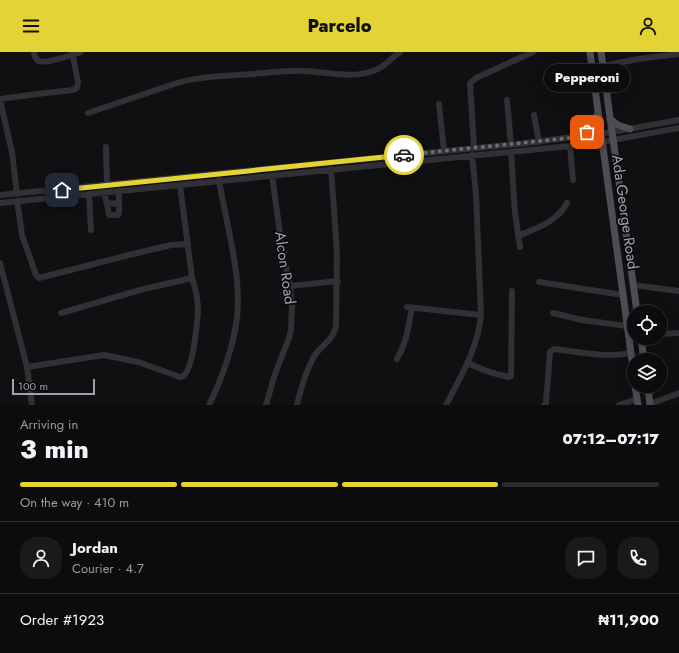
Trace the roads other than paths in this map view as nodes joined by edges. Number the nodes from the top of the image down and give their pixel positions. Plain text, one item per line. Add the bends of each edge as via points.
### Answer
1 (80, 52) edge
2 (400, 52) edge
3 (590, 52) edge
4 (601, 52) edge
5 (34, 53) edge
6 (72, 53) edge
7 (528, 53) edge
8 (679, 54) edge
9 (603, 66) junction
10 (592, 68) junction
11 (558, 88) dead end
12 (0, 100) edge
13 (507, 100) dead end
14 (439, 104) dead end
15 (88, 113) dead end
16 (598, 113) junction
17 (534, 115) dead end
18 (610, 119) junction
19 (679, 120) edge
20 (679, 128) edge
21 (630, 129) junction
22 (612, 132) junction
23 (601, 133) junction
24 (579, 136) junction
25 (613, 140) junction
26 (539, 142) junction
27 (602, 142) junction
28 (511, 145) junction
29 (570, 146) junction
30 (106, 147) dead end
31 (474, 148) junction
32 (444, 151) junction
33 (511, 152) junction
34 (472, 155) junction
35 (331, 169) junction
36 (272, 175) junction
37 (219, 180) junction
38 (573, 180) dead end
39 (180, 184) junction
40 (107, 185) junction
41 (119, 190) junction
42 (104, 192) junction
43 (17, 194) junction
44 (89, 194) junction
45 (0, 196) edge
46 (16, 201) junction
47 (0, 203) edge
48 (119, 203) junction
49 (567, 203) dead end
50 (107, 204) junction
51 (91, 230) dead end
52 (518, 236) junction
53 (188, 244) junction
54 (520, 247) dead end
55 (0, 263) edge
56 (192, 278) junction
57 (338, 281) junction
58 (539, 282) dead end
59 (633, 285) junction
60 (290, 286) junction
61 (512, 291) dead end
62 (679, 291) edge
63 (623, 295) junction
64 (636, 305) edge
65 (61, 313) dead end
66 (553, 313) dead end
67 (481, 314) junction
68 (627, 326) joint
69 (679, 333) edge
70 (667, 334) edge
71 (630, 345) edge
72 (631, 353) edge
73 (627, 354) edge
74 (397, 359) dead end
75 (468, 363) junction
76 (26, 367) junction
77 (649, 393) edge
78 (679, 393) edge
79 (638, 402) edge
80 (650, 404) edge
81 (32, 405) edge
82 (209, 405) edge
83 (266, 405) edge
84 (297, 405) edge
85 (446, 405) edge
86 (544, 405) edge
87 (619, 405) edge

1 - 6 street
2 - 15 street via 385,65 365,73 345,75 284,71 201,78 180,82
3 - 10 main road, Ada George Road
4 - 9 main road, Ada George Road
5 - 6 street via 36,59 46,62
6 - 12 street via 77,88
7 - 31 street via 470,83
8 - 9 street
9 - 18 main road, Ada George Road
10 - 11 street via 554,75
10 - 16 main road, Ada George Road
12 - 43 street via 12,152
13 - 28 street
14 - 32 street
16 - 23 main road, Ada George Road
16 - 24 main road via 591,129
17 - 26 street
18 - 21 main road
18 - 22 main road, Ada George Road
19 - 21 street
20 - 25 street
21 - 22 street
22 - 23 street
22 - 25 main road, Ada George Road
23 - 24 street
23 - 27 main road, Ada George Road
24 - 26 street
25 - 27 street
25 - 59 main road, Ada George Road
26 - 28 street
27 - 29 street
27 - 63 main road, Ada George Road
28 - 31 street
29 - 33 street
29 - 38 street
30 - 40 street
31 - 32 street
32 - 40 street
33 - 34 street
33 - 52 street
34 - 35 street
34 - 67 street
35 - 36 street
35 - 57 street
36 - 37 street
36 - 60 street, Alcon Road via 282,250
37 - 39 street
37 - 82 street via 235,267 238,302 230,352
39 - 41 street
39 - 53 street
40 - 43 street
41 - 42 street
41 - 48 street
42 - 44 street
42 - 50 street
43 - 45 street
44 - 46 street
44 - 51 street
46 - 47 street
46 - 53 street via 22,235 39,278 171,245
48 - 50 street
48 - 50 street via 119,214 110,215
49 - 52 street via 556,217 543,226
52 - 54 street
53 - 56 street
55 - 76 street
56 - 65 street
56 - 76 street via 198,312 190,363 184,376 104,355
57 - 60 street
57 - 84 street via 335,331 311,362
58 - 63 street
59 - 62 street
59 - 64 main road, Ada George Road
60 - 83 street, Alcon Road via 291,330
61 - 75 street via 511,376 492,373
63 - 68 main road, Ada George Road
66 - 68 street
67 - 74 street via 409,308 404,348
67 - 75 street via 480,327
69 - 70 street
71 - 72 main road, Ada George Road
73 - 86 street via 605,355 551,350
75 - 85 street
76 - 81 street
77 - 80 main road
78 - 80 street
79 - 87 street

